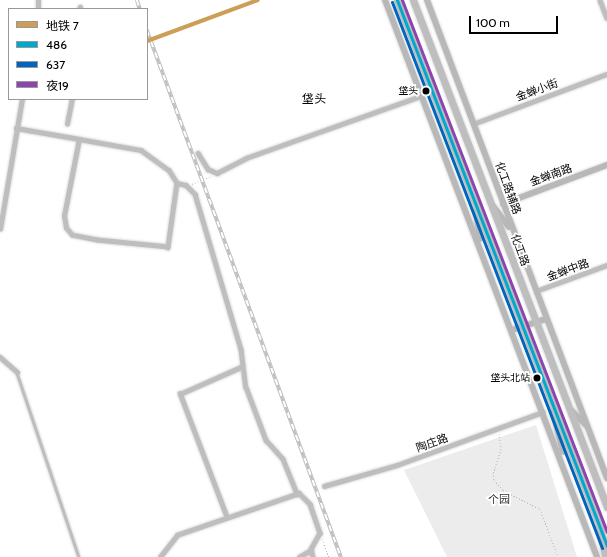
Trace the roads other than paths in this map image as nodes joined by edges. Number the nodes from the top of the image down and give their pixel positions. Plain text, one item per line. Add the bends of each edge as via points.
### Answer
1 (386, 0) edge
2 (397, 0) edge
3 (413, 0) edge
4 (427, 0) edge
5 (600, 0) edge
6 (607, 18) edge
7 (607, 74) edge
8 (421, 96) junction
9 (22, 100) edge
10 (72, 100) edge
11 (68, 124) dead end
12 (473, 124) junction
13 (16, 128) junction
14 (79, 139) junction
15 (198, 153) dead end
16 (607, 165) edge
17 (176, 183) junction
18 (475, 201) junction
19 (490, 201) junction
20 (503, 204) junction
21 (0, 230) edge
22 (514, 233) junction
23 (483, 255) junction
24 (607, 265) edge
25 (536, 291) junction
26 (546, 319) junction
27 (535, 323) junction
28 (524, 327) junction
29 (512, 330) junction
30 (0, 358) edge
31 (241, 367) junction
32 (17, 372) joint
33 (550, 399) junction
34 (568, 408) junction
35 (544, 412) junction
36 (589, 428) junction
37 (568, 472) junction
38 (607, 478) edge
39 (324, 486) dead end
40 (298, 493) junction
41 (607, 507) edge
42 (227, 518) junction
43 (600, 526) junction
44 (607, 546) edge
45 (311, 550) junction
46 (79, 557) edge
47 (160, 557) edge
48 (299, 557) edge
49 (313, 557) edge
50 (597, 557) edge
51 (606, 557) edge

1 - 8 street
2 - 18 main road
3 - 19 main road, 化工路
4 - 12 street, 化工路辅路
5 - 6 street
7 - 12 street, 金蝉小街
8 - 15 street via 246,158 217,173 208,169
8 - 23 street
9 - 13 street
10 - 11 street
12 - 20 street, 化工路辅路
13 - 14 street
13 - 21 street
14 - 17 street via 141,150 169,170
14 - 17 street via 64,216 72,235 168,248
16 - 20 street, 金蝉南路
17 - 31 street via 186,185 195,194 241,349
18 - 23 street
18 - 28 main road
19 - 22 street
19 - 27 main road, 化工路
20 - 22 street, 化工路辅路
22 - 25 street, 化工路辅路
23 - 29 street
24 - 25 street, 金蝉中路
25 - 26 street, 化工路辅路
26 - 27 street
26 - 36 street, 化工路辅路
27 - 28 street
27 - 34 main road, 化工路
28 - 29 street
28 - 33 main road
29 - 35 street
30 - 32 street
31 - 40 street via 264,435 283,459
31 - 42 street via 180,394
32 - 46 lane
33 - 37 street
33 - 43 main road
34 - 36 street, 化工路辅路
34 - 41 main road, 化工路
35 - 37 street
35 - 39 street, 陶庄路
36 - 38 street, 化工路辅路
37 - 50 street
40 - 42 street
40 - 45 street via 310,504 320,533
42 - 47 street via 178,535
43 - 44 main road
43 - 51 highway
45 - 48 street
45 - 49 street

